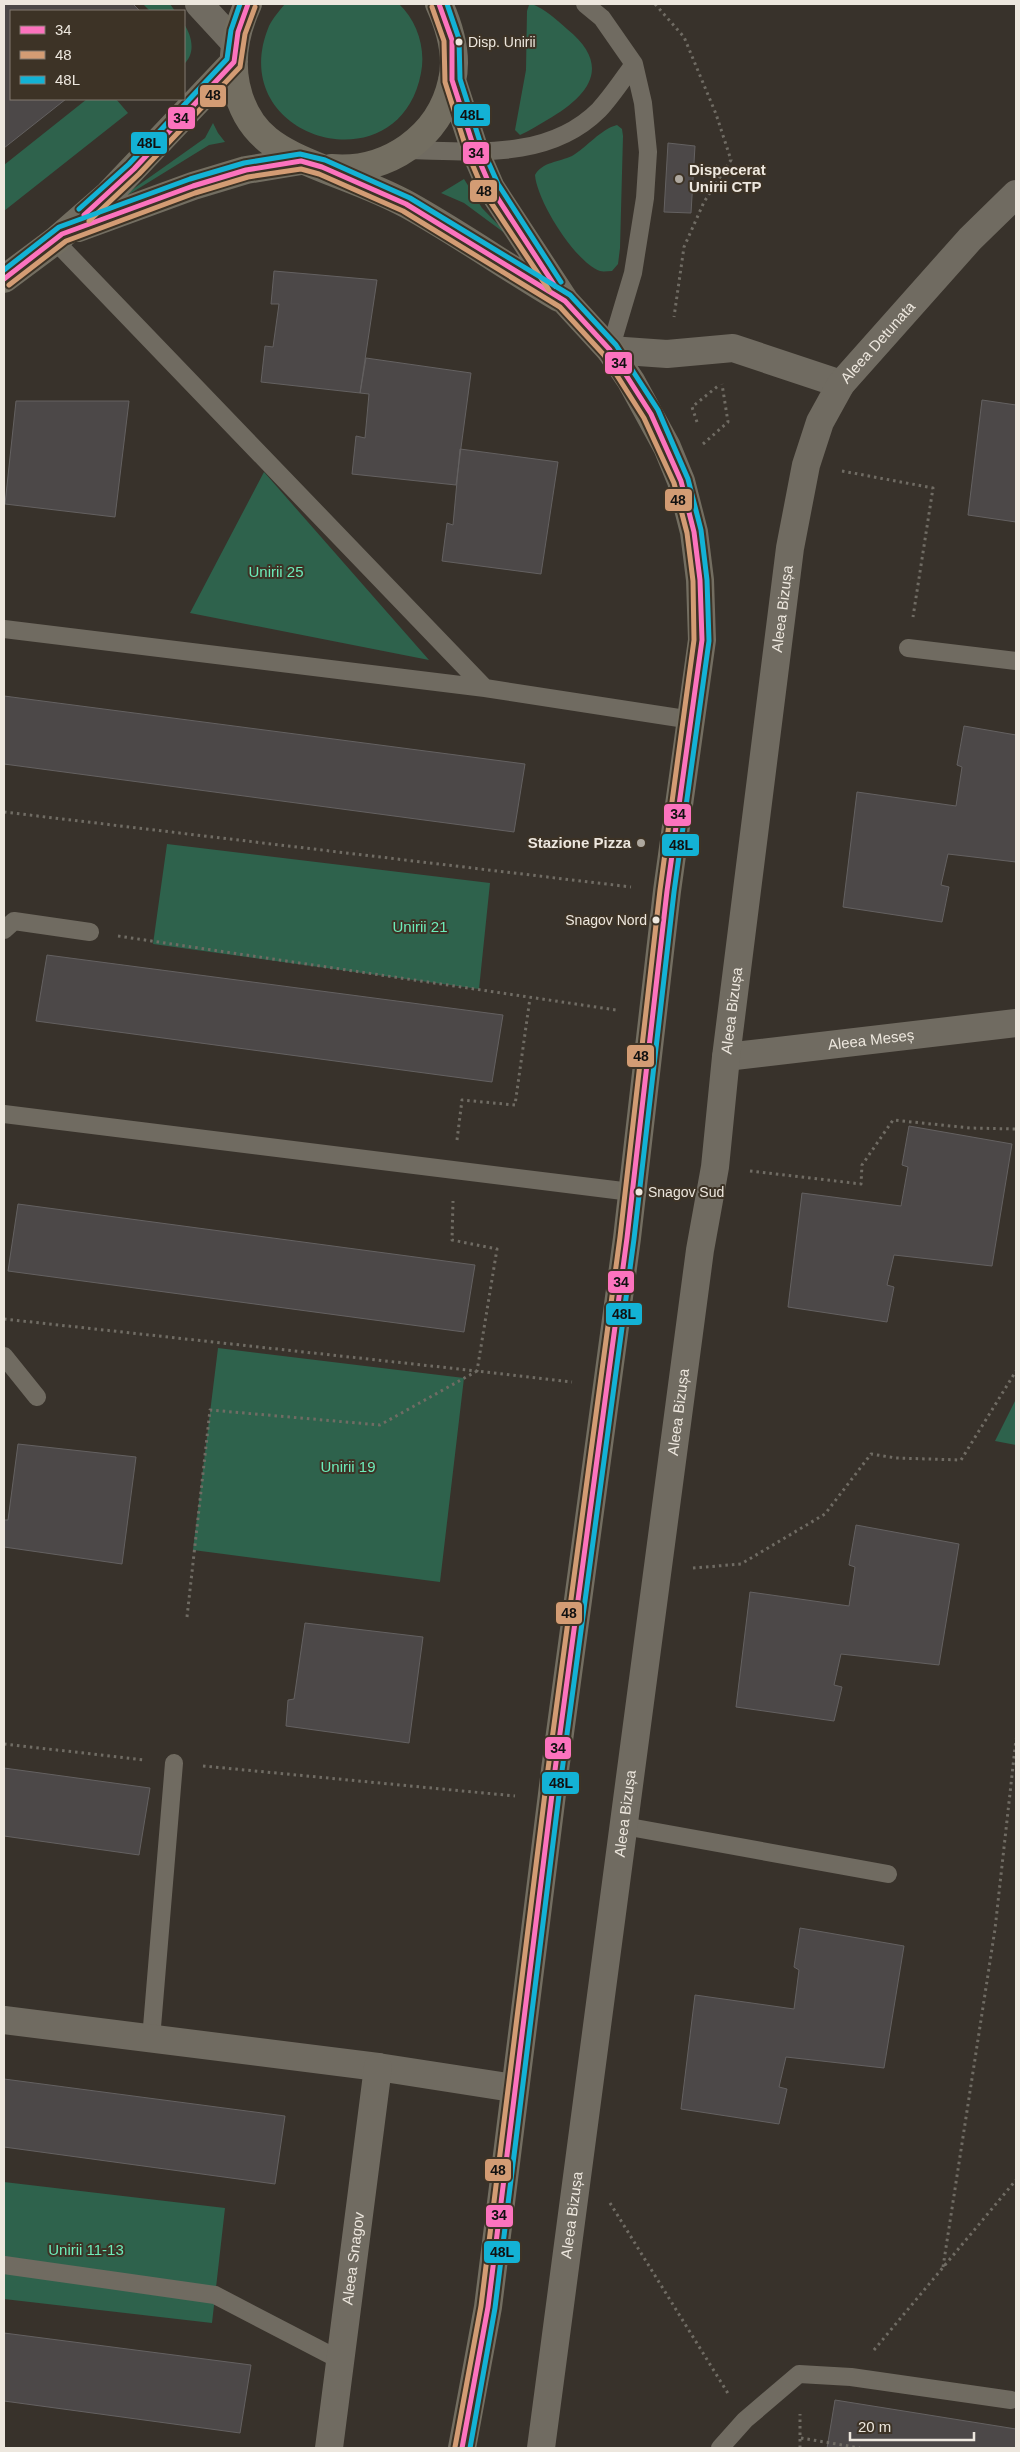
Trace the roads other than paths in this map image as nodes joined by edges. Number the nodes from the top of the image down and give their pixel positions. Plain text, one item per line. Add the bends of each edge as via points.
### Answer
1 (199, 4) edge
2 (248, 4) edge
3 (439, 4) edge
4 (585, 4) edge
5 (234, 52) junction
6 (634, 64) junction
7 (452, 80) junction
8 (406, 150) junction
9 (475, 151) junction
10 (312, 164) junction
11 (1016, 194) edge
12 (59, 238) junction
13 (4, 279) edge
14 (565, 301) junction
15 (610, 350) junction
16 (841, 384) junction
17 (4, 629) edge
18 (908, 648) road end
19 (1016, 662) edge
20 (485, 688) junction
21 (692, 720) junction
22 (4, 930) edge
23 (90, 932) road end
24 (1016, 1023) edge
25 (726, 1058) junction
26 (4, 1114) edge
27 (631, 1192) junction
28 (4, 1356) edge
29 (37, 1397) dead end
30 (174, 1763) road end
31 (624, 1826) junction
32 (888, 1874) dead end
33 (4, 2020) edge
34 (151, 2039) junction
35 (378, 2067) junction
36 (514, 2088) junction
37 (4, 2265) edge
38 (340, 2360) junction
39 (1011, 2400) dead end
40 (329, 2448) edge
41 (462, 2448) edge
42 (541, 2448) edge
43 (720, 2448) edge

1 - 5 street
2 - 5 main road via 239,22
3 - 7 main road via 452,40
4 - 6 lane via 602,18
5 - 10 main road via 239,97 256,127 268,140
5 - 12 main road via 134,169
6 - 9 lane via 599,110 566,134 546,144
6 - 15 lane via 643,103 648,152 645,198 633,273
7 - 8 main road via 437,118
7 - 9 main road
8 - 9 lane
8 - 10 main road via 366,167 344,170
9 - 14 main road via 491,188
10 - 12 main road via 246,170 193,186
10 - 14 main road via 406,204
11 - 16 street, Aleea Detunata via 970,239
12 - 13 main road
12 - 20 lane
14 - 15 main road
15 - 16 street, Aleea Detunata via 667,354 733,348
15 - 21 main road via 636,389 667,447 681,480 694,532 702,640
16 - 25 street, Aleea Bizușa via 820,422 806,465 790,548
17 - 20 lane
18 - 19 lane
20 - 21 lane
21 - 27 main road via 667,892
22 - 23 lane via 14,921
24 - 25 street, Aleea Meseș
25 - 31 street, Aleea Bizușa via 715,1167 700,1250
26 - 27 lane
27 - 36 main road
28 - 29 lane
30 - 34 lane
31 - 32 lane
31 - 42 street, Aleea Bizușa
33 - 34 street
34 - 35 street
35 - 36 street
35 - 38 street, Aleea Snagov
36 - 41 main road via 488,2307
37 - 38 lane via 215,2295
38 - 40 street, Aleea Snagov
39 - 43 lane via 851,2377 799,2374 746,2420

